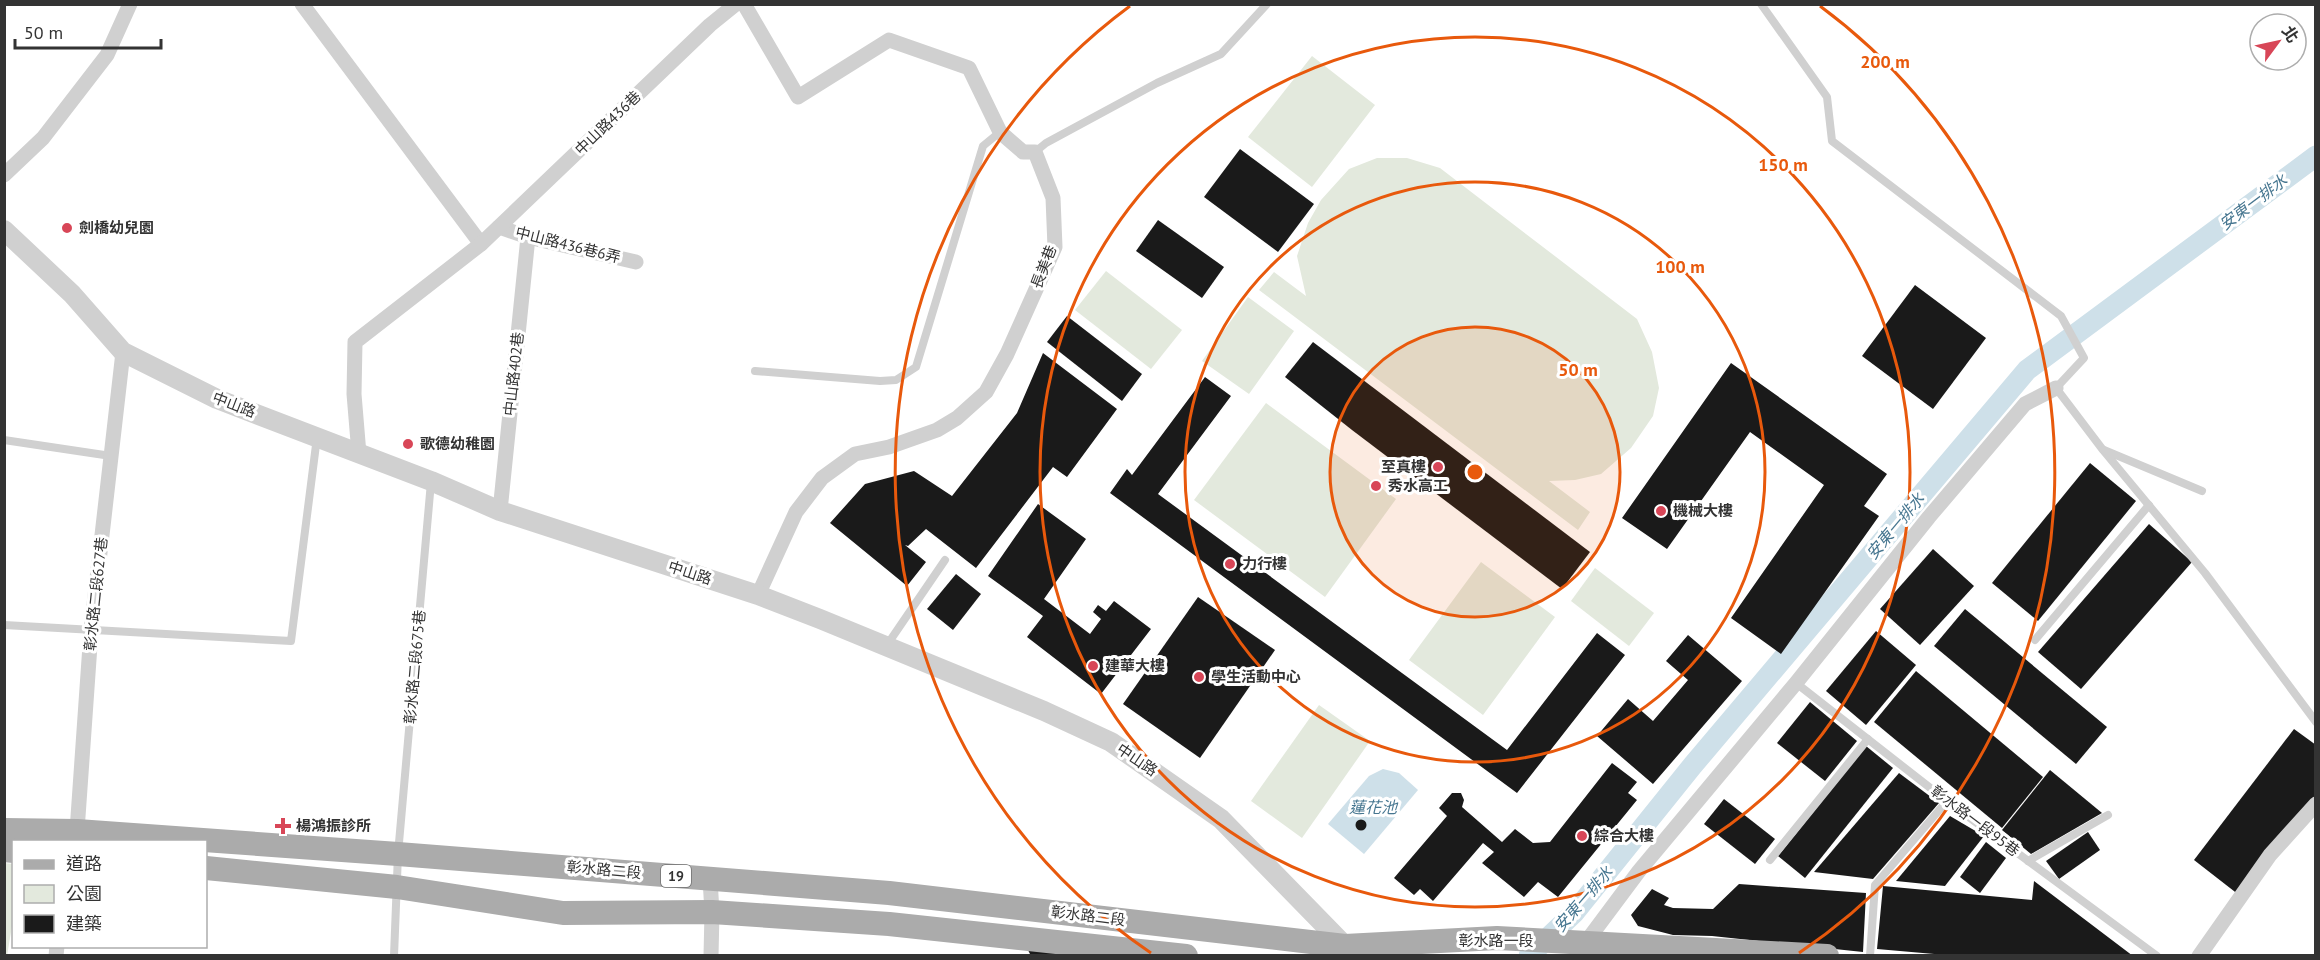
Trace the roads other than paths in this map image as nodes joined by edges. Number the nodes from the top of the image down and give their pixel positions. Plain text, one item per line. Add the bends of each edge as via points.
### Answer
1 (130, 4) edge
2 (302, 4) edge
3 (736, 4) edge
4 (744, 4) edge
5 (1267, 4) edge
6 (1761, 4) edge
7 (1000, 132) junction
8 (1035, 152) junction
9 (4, 175) edge
10 (499, 227) junction
11 (5, 231) edge
12 (528, 237) junction
13 (481, 244) junction
14 (636, 262) dead end
15 (123, 352) junction
16 (755, 371) dead end
17 (2056, 388) junction
18 (317, 436) junction
19 (4, 440) edge
20 (2103, 450) junction
21 (358, 454) junction
22 (111, 456) junction
23 (431, 481) junction
24 (2202, 491) dead end
25 (2150, 506) junction
26 (500, 511) junction
27 (945, 560) dead end
28 (758, 596) junction
29 (4, 625) edge
30 (91, 631) junction
31 (2035, 640) dead end
32 (886, 646) junction
33 (1796, 683) junction
34 (2316, 722) edge
35 (1868, 739) junction
36 (1947, 801) junction
37 (2316, 804) edge
38 (2108, 814) dead end
39 (4, 830) edge
40 (75, 836) edge
41 (147, 840) edge
42 (207, 843) edge
43 (398, 854) junction
44 (1770, 860) dead end
45 (2028, 861) junction
46 (207, 868) edge
47 (710, 879) junction
48 (397, 886) junction
49 (889, 893) junction
50 (712, 912) junction
51 (888, 924) junction
52 (1579, 943) junction
53 (1350, 951) edge
54 (394, 956) edge
55 (711, 956) edge
56 (1186, 956) edge
57 (1827, 956) edge
58 (1870, 956) edge
59 (2157, 956) edge
60 (2199, 956) edge

1 - 9 street via 107,55 43,138
2 - 13 street
3 - 10 street, 中山路436巷
4 - 7 street via 798,97 889,40 969,68
5 - 8 lane via 1221,54 1158,83
6 - 17 lane via 1827,97 1832,141 2061,316 2084,358
7 - 8 street via 1023,152
7 - 16 lane via 983,146 916,367 896,380 880,381
8 - 28 street, 長美巷 via 1053,198 1055,247 986,392 937,430 855,454 822,478 796,512
10 - 12 street, 中山路436巷6弄
10 - 13 street, 中山路436巷
11 - 15 street, 中山路 via 72,294
12 - 14 street, 中山路436巷6弄
12 - 26 street, 中山路402巷
13 - 21 street, 中山路436巷 via 355,342
15 - 18 street, 中山路 via 217,399
15 - 22 street, 彰水路二段627巷
17 - 20 lane
17 - 33 street via 2025,404
18 - 21 street, 中山路
18 - 30 lane via 291,641
19 - 22 lane
20 - 24 lane
20 - 25 lane
21 - 23 street, 中山路
22 - 30 street, 彰水路二段627巷
23 - 26 street, 中山路
23 - 43 lane, 彰水路二段675巷
25 - 31 lane
25 - 34 lane
26 - 28 street, 中山路
27 - 32 lane
28 - 32 street, 中山路
29 - 30 lane
30 - 40 street, 彰水路二段627巷
32 - 53 street, 中山路 via 1111,742 1221,819
33 - 35 lane, 彰水路一段95巷
33 - 52 street
35 - 36 lane, 彰水路一段95巷
35 - 44 lane
36 - 45 lane, 彰水路一段95巷
36 - 58 lane via 1875,885
37 - 60 street via 2270,855
38 - 45 lane
39 - 40 main road, 彰水路二段 / 19
40 - 41 main road, 彰水路二段 / 19
42 - 43 main road, 彰水路二段 / 19
43 - 47 main road, 彰水路二段 / 19
43 - 48 lane, 彰水路二段675巷
45 - 59 lane, 彰水路一段95巷
46 - 48 main road, 彰水路二段
47 - 49 main road, 彰水路二段 / 19
47 - 50 street
48 - 50 main road, 彰水路二段 via 563,913
48 - 54 lane, 彰水路二段675巷
49 - 51 main road
49 - 53 main road, 彰水路二段 / 19
50 - 51 main road, 彰水路二段
50 - 55 street
51 - 56 main road, 彰水路二段
52 - 53 main road, 彰水路一段 / 19 via 1497,938
52 - 57 main road, 彰水路一段 / 19

